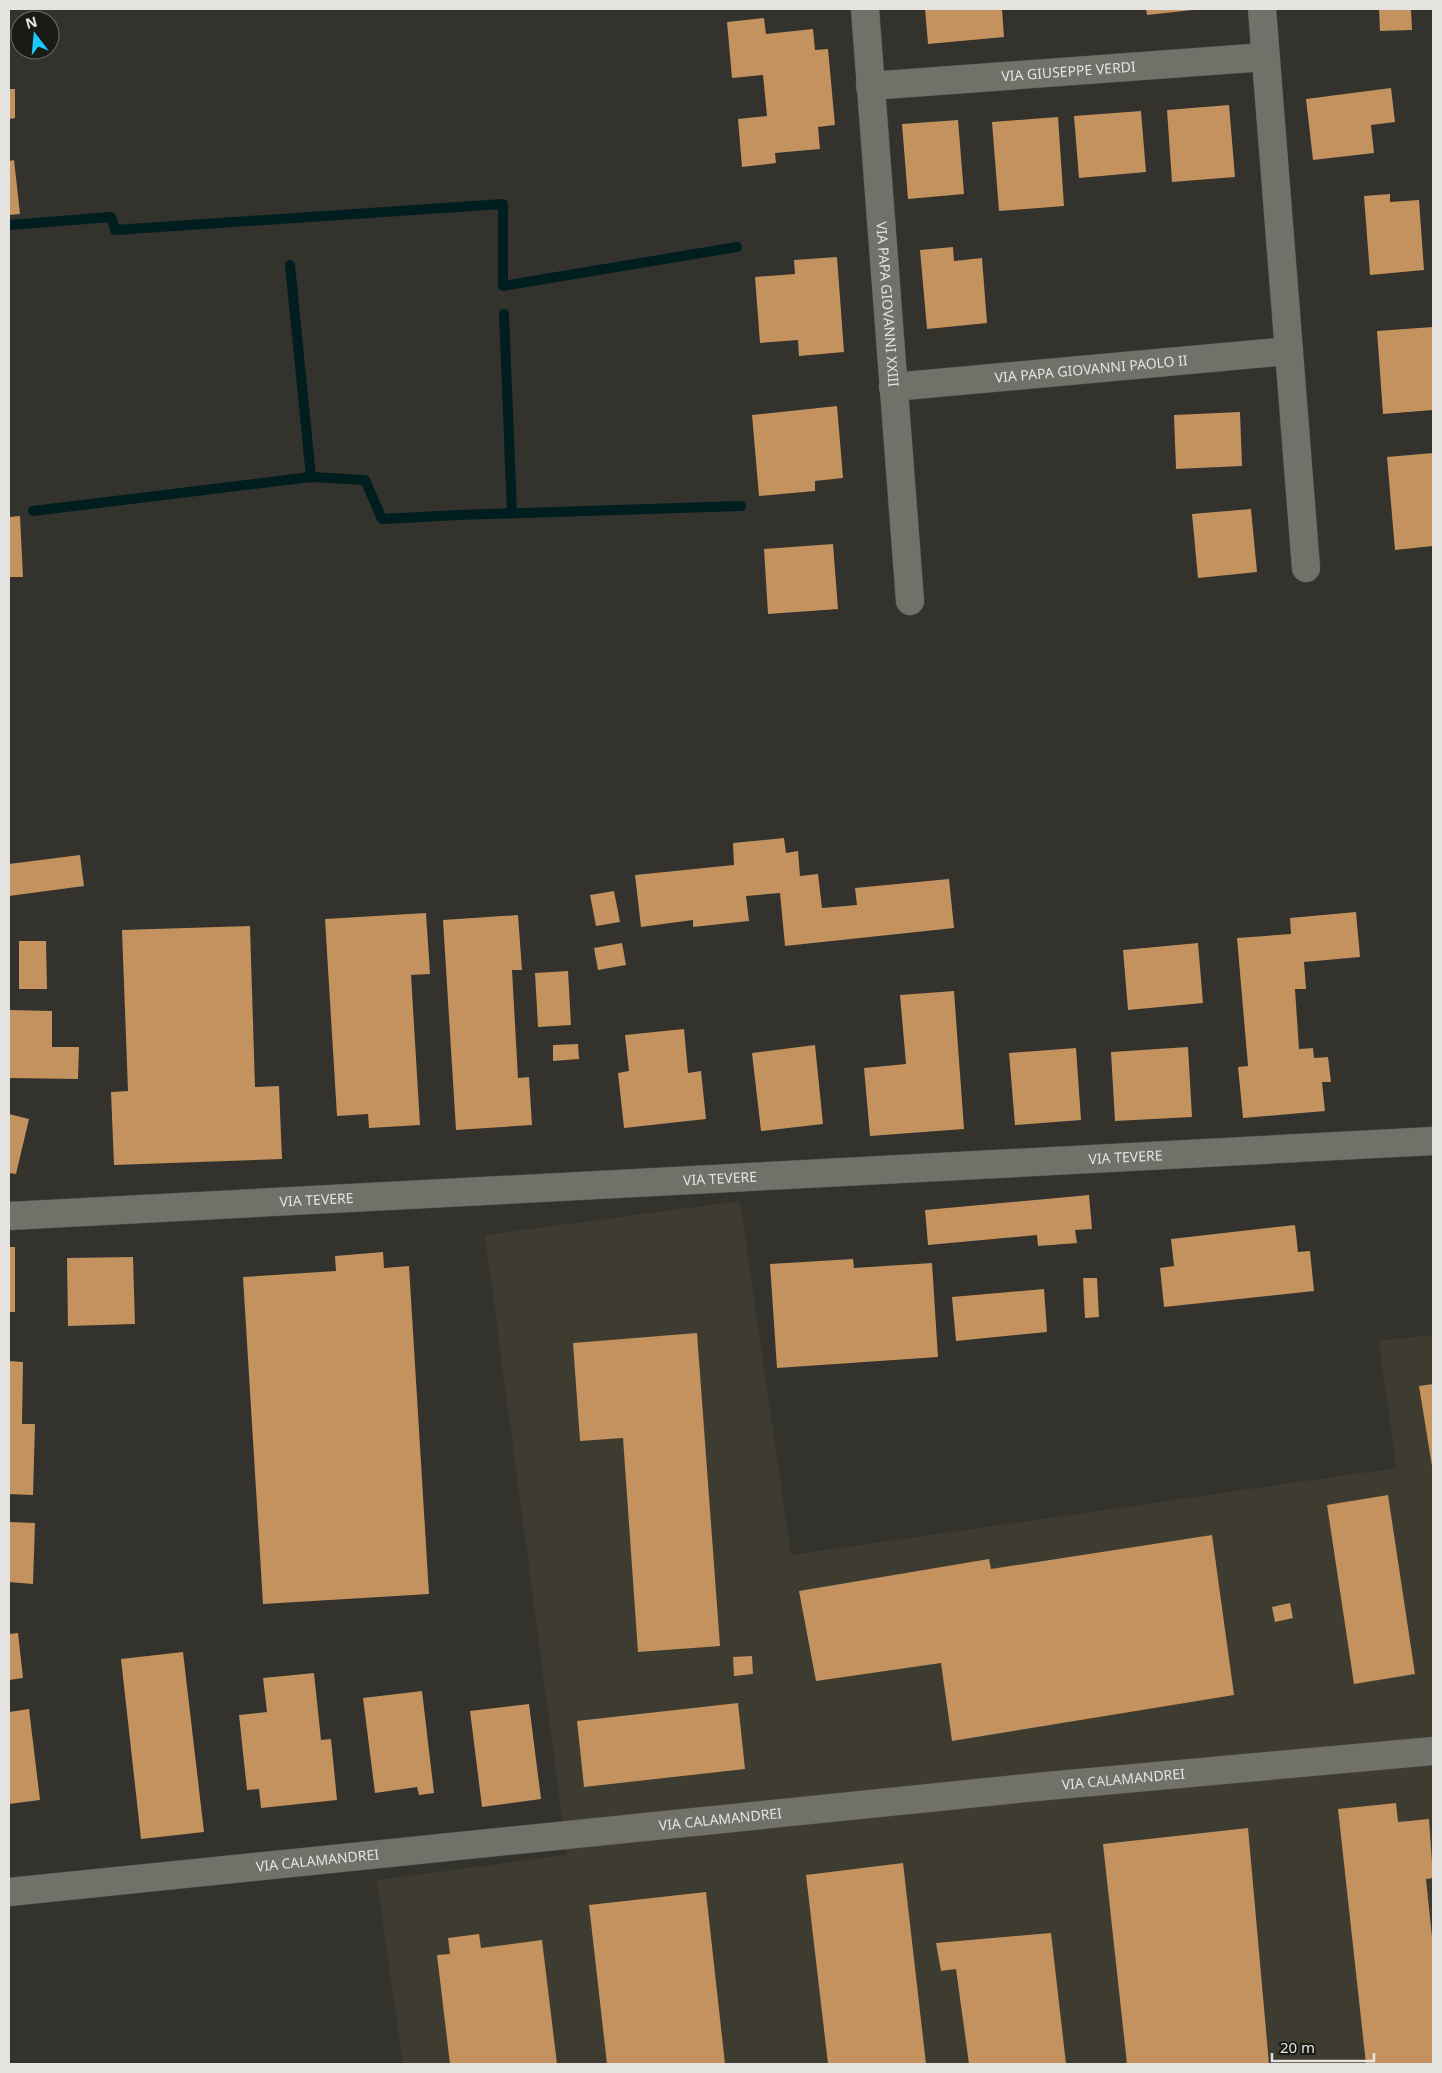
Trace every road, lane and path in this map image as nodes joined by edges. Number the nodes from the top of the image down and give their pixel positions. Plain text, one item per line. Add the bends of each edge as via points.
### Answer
1 (865, 9) edge
2 (1262, 9) edge
3 (1265, 57) junction
4 (870, 86) junction
5 (1289, 351) junction
6 (893, 387) junction
7 (1306, 568) dead end
8 (910, 601) dead end
9 (1433, 1141) edge
10 (9, 1216) edge
11 (1433, 1751) edge
12 (9, 1892) edge

1 - 4 street, VIA PAPA GIOVANNI XXIII
2 - 3 street
3 - 4 street, VIA GIUSEPPE VERDI
3 - 5 street
4 - 6 street, VIA PAPA GIOVANNI XXIII
5 - 6 street, VIA PAPA GIOVANNI PAOLO II
5 - 7 street
6 - 8 street, VIA PAPA GIOVANNI XXIII
9 - 10 street, VIA TEVERE
11 - 12 street, VIA CALAMANDREI via 1036,1787

